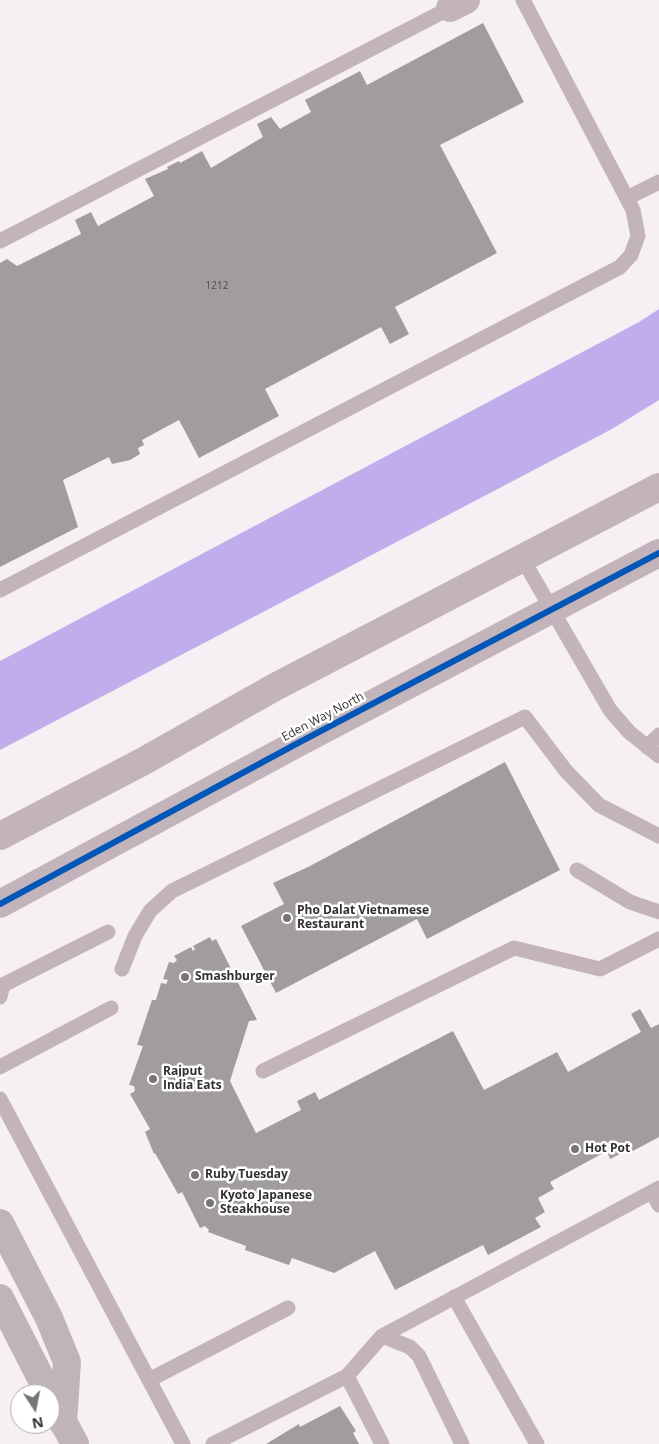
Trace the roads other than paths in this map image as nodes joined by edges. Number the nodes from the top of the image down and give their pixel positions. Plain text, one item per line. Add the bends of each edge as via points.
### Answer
1 (523, 0) edge
2 (454, 3) edge
3 (659, 182) edge
4 (627, 198) junction
5 (0, 241) edge
6 (659, 488) edge
7 (659, 553) edge
8 (522, 558) junction
9 (0, 590) edge
10 (551, 610) junction
11 (659, 735) edge
12 (653, 751) edge
13 (0, 836) edge
14 (659, 836) edge
15 (578, 870) dead end
16 (0, 904) edge
17 (659, 912) edge
18 (108, 932) dead end
19 (659, 939) edge
20 (122, 969) dead end
21 (0, 997) edge
22 (111, 1008) dead end
23 (0, 1067) edge
24 (263, 1071) dead end
25 (0, 1099) edge
26 (657, 1195) edge
27 (0, 1223) edge
28 (454, 1297) junction
29 (0, 1298) edge
30 (288, 1308) dead end
31 (382, 1336) junction
32 (347, 1376) junction
33 (149, 1380) junction
34 (44, 1384) edge
35 (60, 1415) edge
36 (69, 1433) edge
37 (183, 1444) edge
38 (213, 1444) edge
39 (382, 1444) edge
40 (462, 1444) edge
41 (537, 1444) edge

1 - 4 lane
2 - 5 lane
3 - 4 lane
4 - 9 lane via 638,236 631,254 620,267
6 - 8 street
7 - 10 street, Eden Way North
8 - 10 lane
8 - 13 street
10 - 12 lane via 610,710
10 - 16 street, Eden Way North
11 - 12 lane
14 - 20 lane via 600,806 566,771 525,716 172,891 150,911 135,936
15 - 17 lane via 630,902
18 - 21 lane via 3,985
19 - 24 lane via 600,969 514,948
22 - 23 lane
25 - 33 lane
26 - 28 lane
27 - 36 main road via 49,1318 67,1362
28 - 31 lane
28 - 41 lane
29 - 34 main road
30 - 33 lane
31 - 32 lane
31 - 40 lane via 410,1347 419,1356
32 - 38 lane
32 - 39 lane
33 - 37 lane
35 - 36 main road

